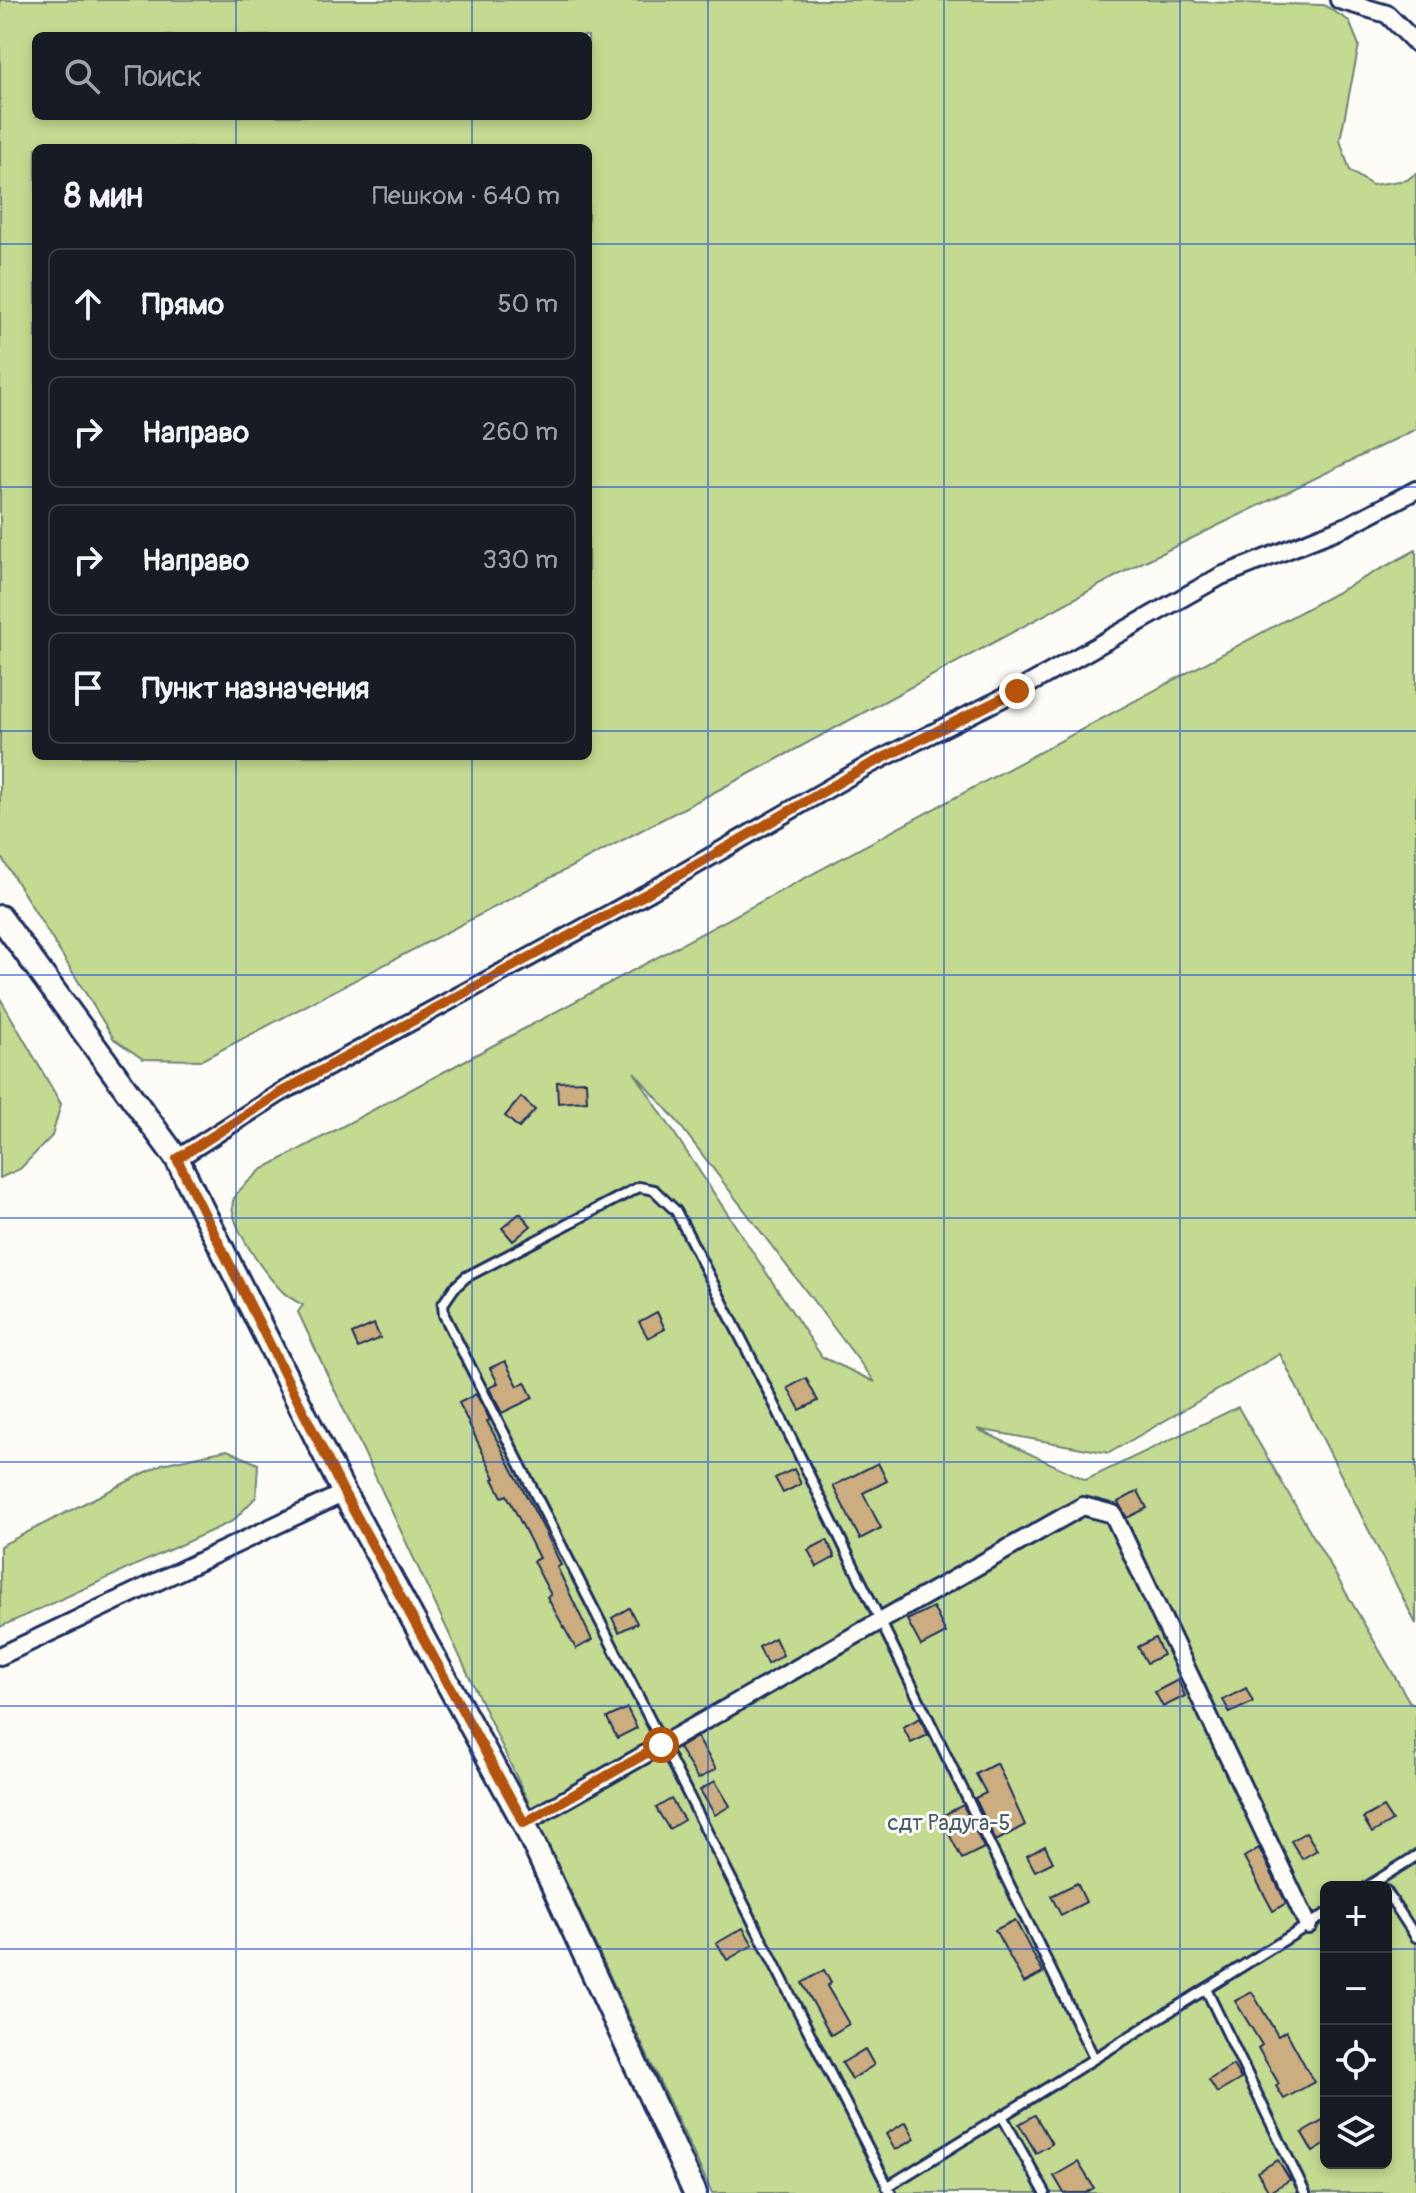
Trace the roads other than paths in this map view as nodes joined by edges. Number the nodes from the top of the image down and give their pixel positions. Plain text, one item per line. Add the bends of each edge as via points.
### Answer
1 (1339, 0) edge
2 (1416, 43) edge
3 (1416, 490) edge
4 (0, 917) edge
5 (177, 1159) junction
6 (344, 1493) junction
7 (881, 1620) junction
8 (0, 1656) edge
9 (661, 1745) junction
10 (524, 1823) junction
11 (1416, 1856) edge
12 (1388, 1881) edge
13 (1392, 1900) edge
14 (1320, 1918) edge
15 (1308, 1925) junction
16 (1416, 1937) edge
17 (1206, 1989) junction
18 (1094, 2058) junction
19 (1002, 2116) junction
20 (889, 2190) edge
21 (695, 2193) edge
22 (1045, 2193) edge
23 (1305, 2193) edge

1 - 2 street via 1387,14
3 - 5 street via 1347,526 1221,576 1017,691 869,765 646,894 280,1093
4 - 5 street
5 - 6 street
6 - 8 street
6 - 10 street
7 - 9 street
7 - 9 lane via 667,1200 639,1187 466,1277 443,1304 444,1315
7 - 15 street via 1083,1506 1113,1514
7 - 18 lane
9 - 10 street
9 - 20 lane
10 - 21 street
11 - 12 lane
13 - 16 lane
14 - 15 lane
15 - 17 lane
17 - 18 lane
17 - 23 lane
18 - 19 lane
19 - 20 lane
19 - 22 lane

